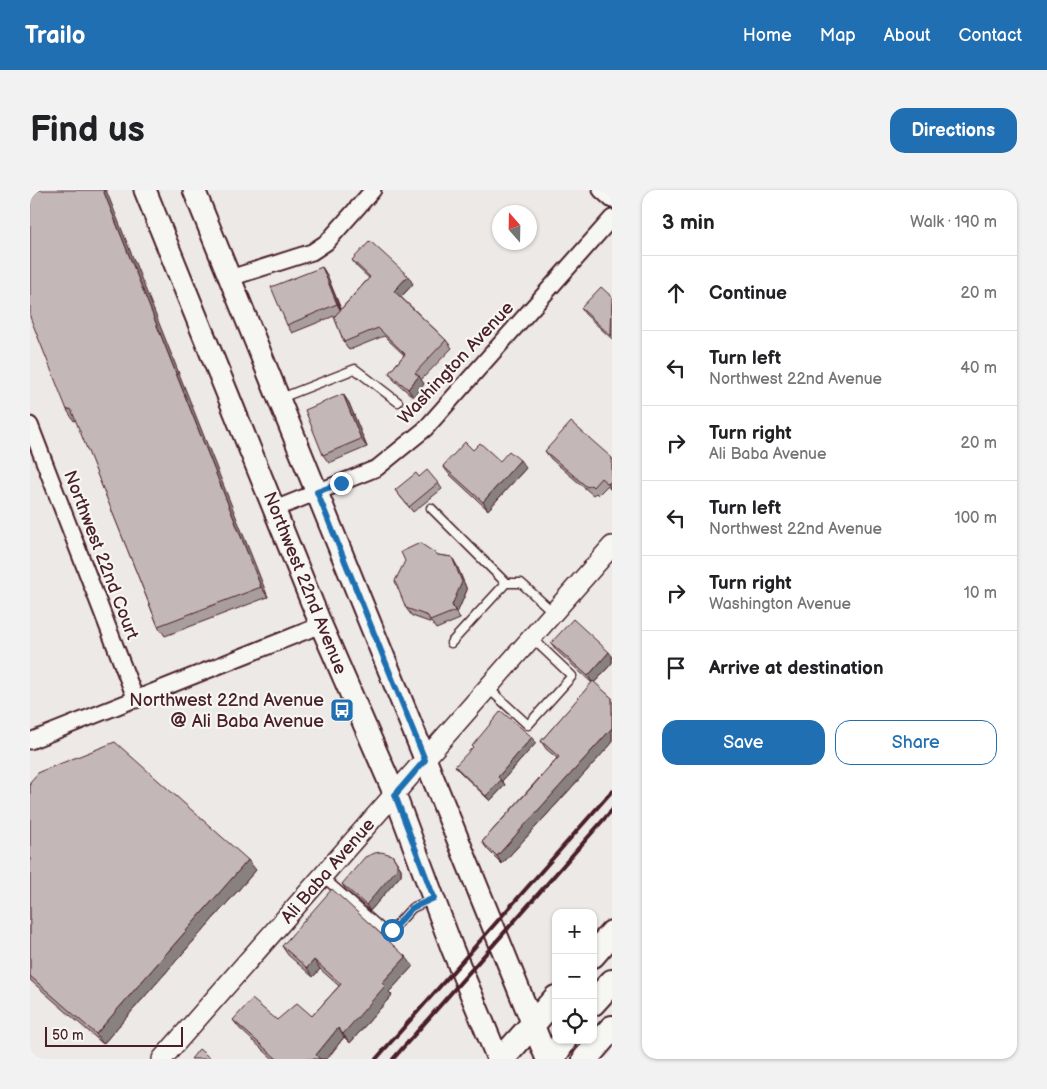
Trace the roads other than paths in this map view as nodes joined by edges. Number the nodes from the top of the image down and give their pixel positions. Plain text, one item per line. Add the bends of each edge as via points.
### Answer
1 (146, 190) edge
2 (194, 190) edge
3 (373, 190) edge
4 (600, 190) edge
5 (612, 200) edge
6 (612, 218) edge
7 (230, 278) junction
8 (279, 399) junction
9 (398, 402) dead end
10 (30, 425) edge
11 (317, 492) junction
12 (431, 508) dead end
13 (275, 509) junction
14 (612, 546) edge
15 (506, 583) junction
16 (554, 613) junction
17 (321, 625) junction
18 (532, 638) junction
19 (451, 643) dead end
20 (488, 688) junction
21 (136, 700) junction
22 (30, 741) edge
23 (425, 760) junction
24 (395, 795) junction
25 (323, 876) junction
26 (434, 898) junction
27 (612, 933) edge
28 (594, 954) edge
29 (612, 982) edge
30 (555, 999) edge
31 (597, 999) edge
32 (532, 1025) junction
33 (612, 1028) edge
34 (561, 1044) edge
35 (162, 1059) edge
36 (498, 1059) edge
37 (502, 1059) edge
38 (521, 1059) edge
39 (547, 1059) edge
40 (552, 1059) edge
41 (585, 1059) edge

1 - 13 main road, Northwest 22nd Avenue
2 - 7 main road
3 - 7 street via 327,242 312,252
4 - 5 street
6 - 11 street, Washington Avenue via 425,429 377,468
7 - 8 main road
8 - 9 lane via 355,369
8 - 11 main road
10 - 21 street, Northwest 22nd Court
11 - 13 street, Washington Avenue
11 - 23 main road
12 - 15 lane
13 - 17 main road, Northwest 22nd Avenue
14 - 16 street, Ali Baba Avenue
15 - 16 lane via 521,583
15 - 19 lane
16 - 18 street, Ali Baba Avenue
17 - 21 street
17 - 24 main road, Northwest 22nd Avenue
18 - 20 street, Ali Baba Avenue
18 - 20 lane via 572,676 528,725
20 - 23 street, Ali Baba Avenue
21 - 22 street
23 - 24 street, Ali Baba Avenue
23 - 32 main road
24 - 25 street, Ali Baba Avenue
24 - 26 main road, Northwest 22nd Avenue
25 - 26 lane via 382,929 392,930 412,908
25 - 35 street, Ali Baba Avenue
26 - 36 main road, Northwest 22nd Avenue
27 - 28 main road
29 - 31 main road
30 - 32 main road
32 - 37 main road
32 - 38 main road
32 - 39 main road
33 - 41 main road
34 - 40 main road

